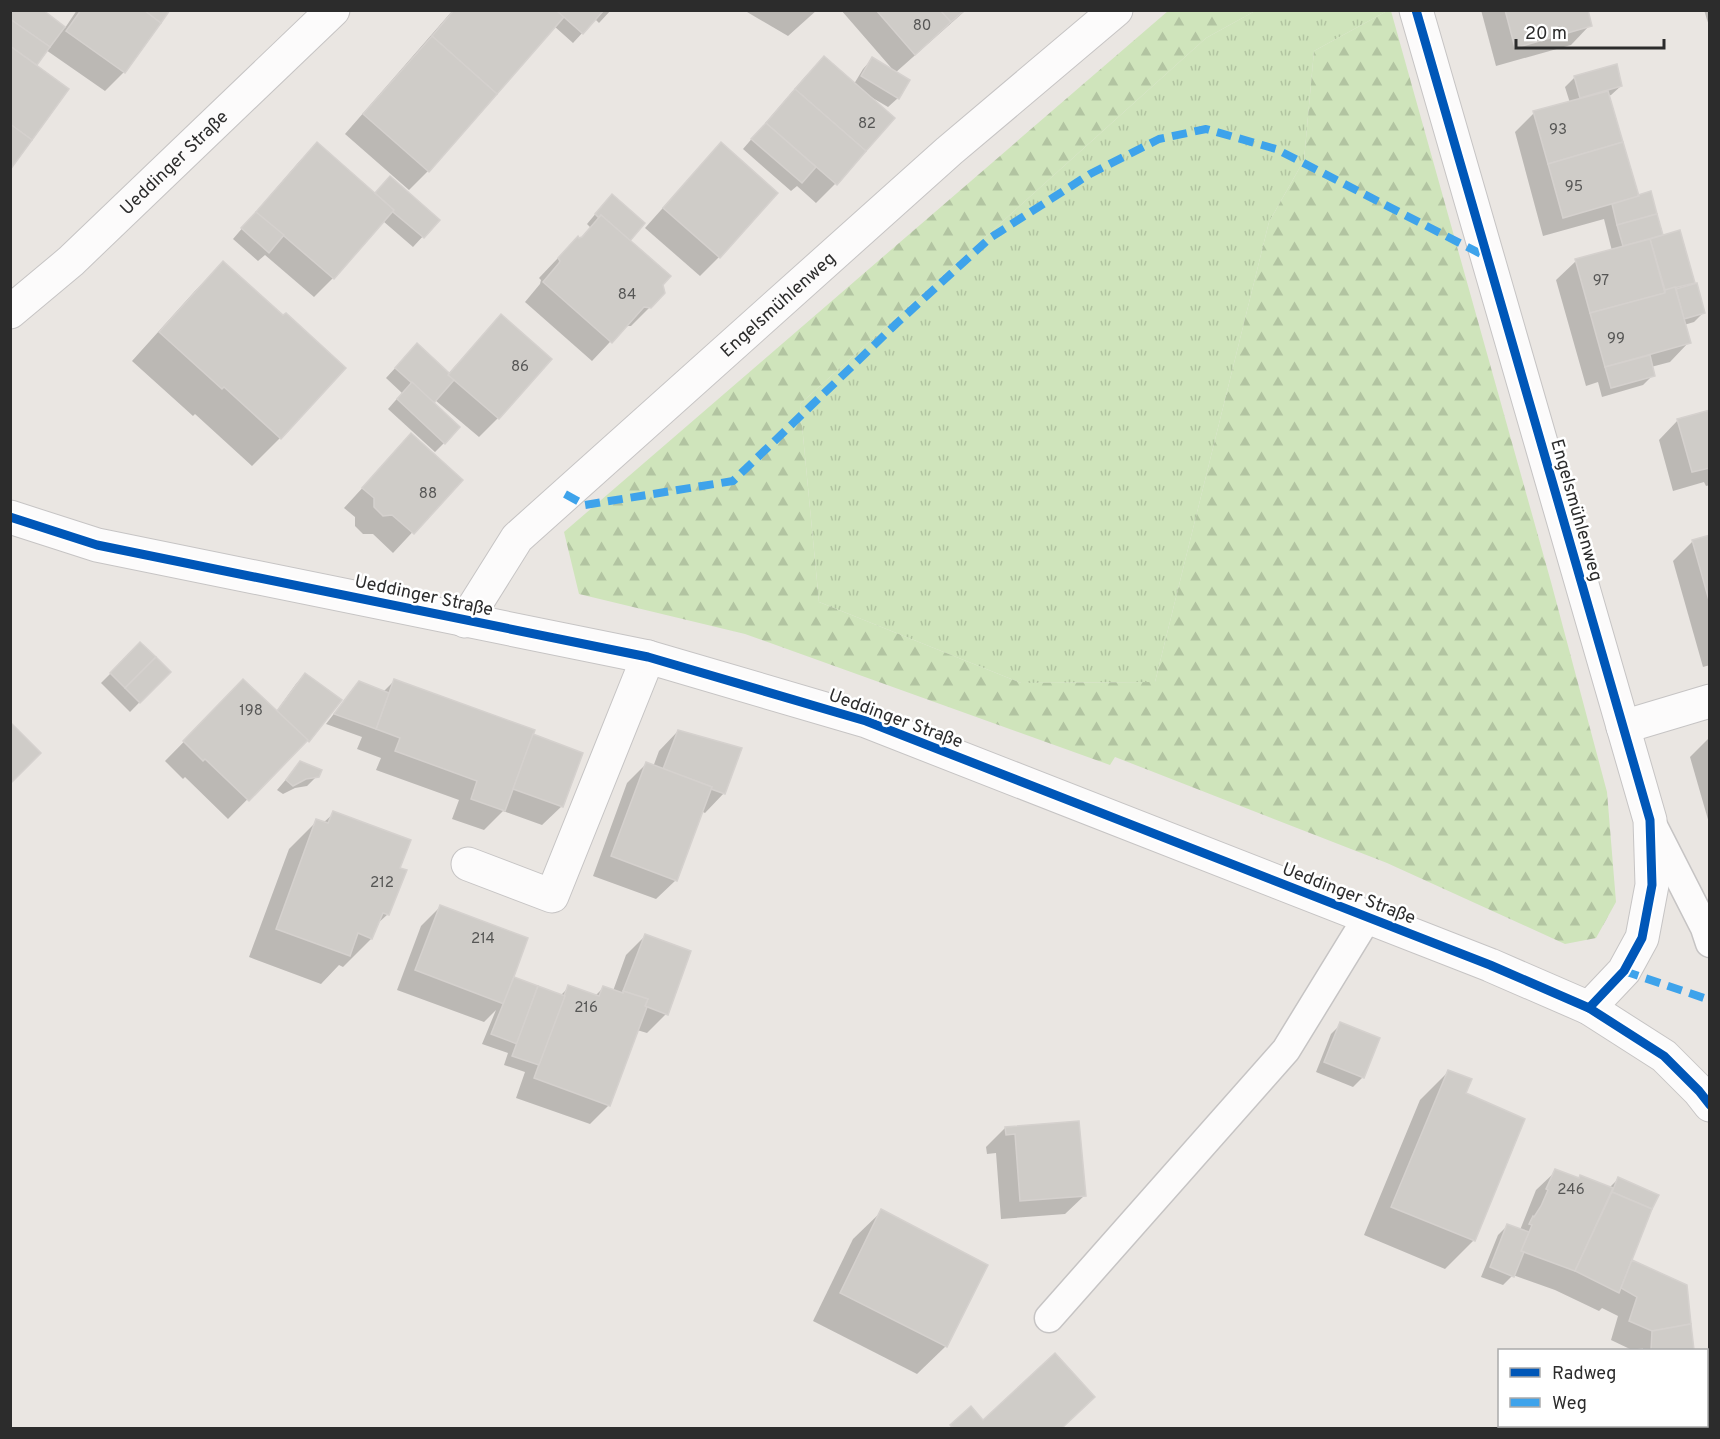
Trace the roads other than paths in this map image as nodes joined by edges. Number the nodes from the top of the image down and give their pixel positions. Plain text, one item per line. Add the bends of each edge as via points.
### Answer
1 (333, 10) edge
2 (1116, 10) edge
3 (1416, 10) edge
4 (10, 312) edge
5 (10, 517) edge
6 (465, 621) junction
7 (648, 657) junction
8 (1710, 700) edge
9 (1623, 727) junction
10 (1650, 820) junction
11 (468, 864) dead end
12 (1367, 918) junction
13 (1710, 943) edge
14 (1589, 1008) junction
15 (1710, 1105) edge
16 (1049, 1318) dead end

1 - 4 street, Ueddinger Straße via 71,261
2 - 6 street, Engelsmühlenweg via 949,151 517,538
3 - 9 street, Engelsmühlenweg
5 - 6 street, Ueddinger Straße via 97,545
6 - 7 street, Ueddinger Straße
7 - 11 street via 552,896
7 - 12 street, Ueddinger Straße via 866,721
8 - 9 street
9 - 10 street, Engelsmühlenweg
10 - 13 lane
10 - 14 street, Engelsmühlenweg via 1653,885 1642,938 1624,970
12 - 14 street, Ueddinger Straße
12 - 16 lane via 1286,1050
14 - 15 street, Ueddinger Straße via 1664,1056

